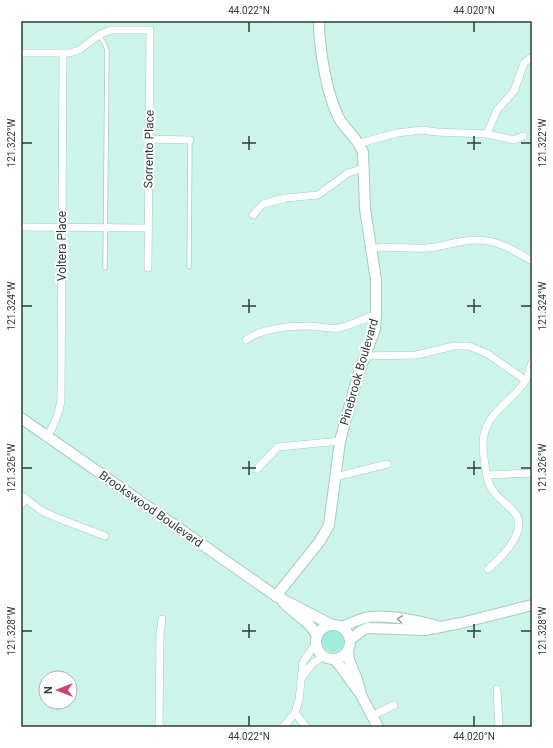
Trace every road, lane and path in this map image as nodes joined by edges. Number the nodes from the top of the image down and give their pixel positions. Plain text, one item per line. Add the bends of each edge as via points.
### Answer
1 (319, 21) edge
2 (99, 35) junction
3 (21, 53) edge
4 (63, 53) junction
5 (532, 57) edge
6 (487, 134) junction
7 (523, 136) dead end
8 (149, 139) junction
9 (190, 140) joint
10 (360, 143) junction
11 (365, 168) junction
12 (253, 215) dead end
13 (21, 227) edge
14 (62, 227) junction
15 (105, 227) junction
16 (148, 228) junction
17 (372, 248) junction
18 (532, 261) edge
19 (189, 267) dead end
20 (105, 268) dead end
21 (148, 268) dead end
22 (376, 316) junction
23 (246, 340) dead end
24 (365, 356) junction
25 (532, 362) edge
26 (525, 380) junction
27 (21, 418) edge
28 (47, 436) junction
29 (340, 441) junction
30 (387, 464) dead end
31 (257, 469) dead end
32 (532, 473) edge
33 (487, 475) junction
34 (335, 477) junction
35 (23, 497) edge
36 (21, 506) edge
37 (105, 536) dead end
38 (488, 568) dead end
39 (278, 597) junction
40 (532, 605) edge
41 (162, 619) dead end
42 (336, 626) junction
43 (439, 627) junction
44 (316, 640) junction
45 (349, 645) junction
46 (329, 658) junction
47 (302, 678) junction
48 (497, 689) dead end
49 (362, 697) junction
50 (394, 705) dead end
51 (295, 713) junction
52 (372, 716) junction
53 (159, 727) edge
54 (282, 727) edge
55 (306, 727) edge
56 (378, 727) edge
57 (499, 727) edge

1 - 10 main road, Pinebrook Boulevard via 322,56 334,106 341,121
2 - 4 street via 79,50
2 - 8 street, Sorrento Place via 113,30 150,30
2 - 15 lane via 107,51
3 - 4 street
4 - 14 street, Voltera Place
5 - 6 street via 524,63 514,91 497,110
6 - 7 street via 514,140
6 - 10 street via 422,130 397,133
8 - 9 street
8 - 16 street, Sorrento Place
9 - 19 lane
10 - 11 main road, Pinebrook Boulevard
11 - 12 street via 342,177 318,195 286,198 263,204
11 - 17 main road, Pinebrook Boulevard via 365,209
13 - 14 street
14 - 15 street
14 - 28 street, Voltera Place via 61,401 58,416
15 - 16 street
15 - 20 lane
16 - 21 street, Sorrento Place
17 - 18 street via 420,249 477,240 493,242 512,249
17 - 22 main road, Pinebrook Boulevard via 376,280
22 - 23 street via 338,328 293,327 262,331
22 - 24 main road, Pinebrook Boulevard
24 - 26 street via 416,355 454,346 469,346 488,354
24 - 29 main road, Pinebrook Boulevard
25 - 26 street
26 - 33 street via 489,420 484,430
27 - 28 main road, Brookswood Boulevard
28 - 39 main road, Brookswood Boulevard
29 - 31 street via 278,447
29 - 34 main road, Pinebrook Boulevard
30 - 34 street
32 - 33 street
33 - 38 street via 496,496 515,513 519,526 506,553
34 - 39 main road, Pinebrook Boulevard via 331,517 326,533
35 - 36 street
35 - 37 street via 42,511
39 - 42 main road, Brookswood Boulevard
39 - 44 main road, Brookswood Boulevard via 309,625
40 - 43 main road
41 - 53 street
43 -> 42 main road via 375,616
42 - 44 main road via 322,628
42 - 45 main road via 346,631
43 - 45 main road via 425,630 368,628 361,631
44 - 46 main road via 319,652
44 - 47 street via 303,662
45 - 46 main road via 340,657
45 - 49 main road via 349,660
46 - 47 street via 313,662
46 - 49 main road via 343,669
47 - 51 street
48 - 57 street
49 - 52 main road
50 - 52 street
51 - 54 street
51 - 55 street
52 - 56 main road

